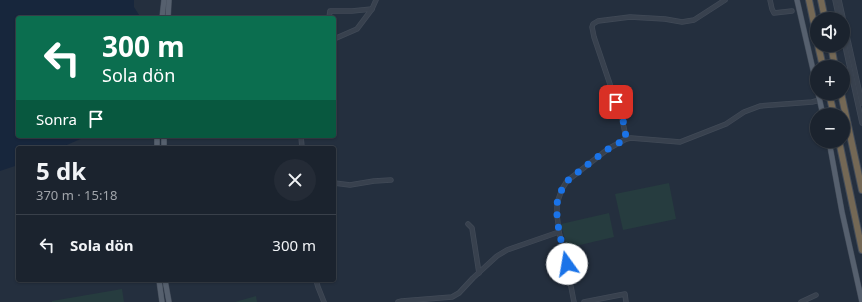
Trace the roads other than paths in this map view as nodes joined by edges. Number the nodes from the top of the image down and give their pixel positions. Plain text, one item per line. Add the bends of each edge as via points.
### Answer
1 (164, 0) edge
2 (169, 0) edge
3 (376, 0) edge
4 (726, 0) edge
5 (770, 0) edge
6 (797, 0) edge
7 (809, 0) edge
8 (821, 0) edge
9 (835, 0) edge
10 (839, 0) edge
11 (372, 9) junction
12 (792, 11) dead end
13 (812, 12) edge
14 (824, 12) edge
15 (838, 12) edge
16 (162, 16) edge
17 (168, 16) edge
18 (329, 16) edge
19 (336, 38) edge
20 (846, 52) edge
21 (811, 60) edge
22 (820, 100) joint
23 (843, 100) edge
24 (862, 103) edge
25 (822, 108) edge
26 (862, 123) edge
27 (626, 139) junction
28 (830, 148) edge
29 (840, 148) edge
30 (391, 180) dead end
31 (336, 183) edge
32 (862, 190) edge
33 (468, 224) dead end
34 (559, 232) junction
35 (862, 250) edge
36 (479, 273) junction
37 (159, 282) edge
38 (165, 282) edge
39 (317, 282) edge
40 (816, 295) dead end
41 (162, 302) edge
42 (169, 302) edge
43 (324, 302) edge
44 (398, 302) edge
45 (574, 302) edge
46 (584, 302) edge
47 (626, 302) edge
48 (801, 302) edge
49 (862, 302) edge

1 - 16 main road
2 - 17 main road
3 - 11 street
4 - 27 street via 694,20 682,22 630,17 598,21 593,24 594,37 621,111
5 - 12 street via 774,13
6 - 21 main road
7 - 13 highway
8 - 14 highway
9 - 15 street
10 - 24 street
11 - 18 street via 330,11
11 - 19 street via 357,29
20 - 26 street
22 - 25 main road
22 - 27 street via 760,106 744,112 726,124 680,142
23 - 32 highway
27 - 34 street via 608,149 567,181 557,203
28 - 49 main road
29 - 35 highway
30 - 31 street via 350,185
33 - 36 street via 472,228
34 - 36 street via 507,250
34 - 45 street
36 - 44 street via 452,297
37 - 41 main road
38 - 42 main road
39 - 43 street
40 - 48 street
46 - 47 street via 625,294

